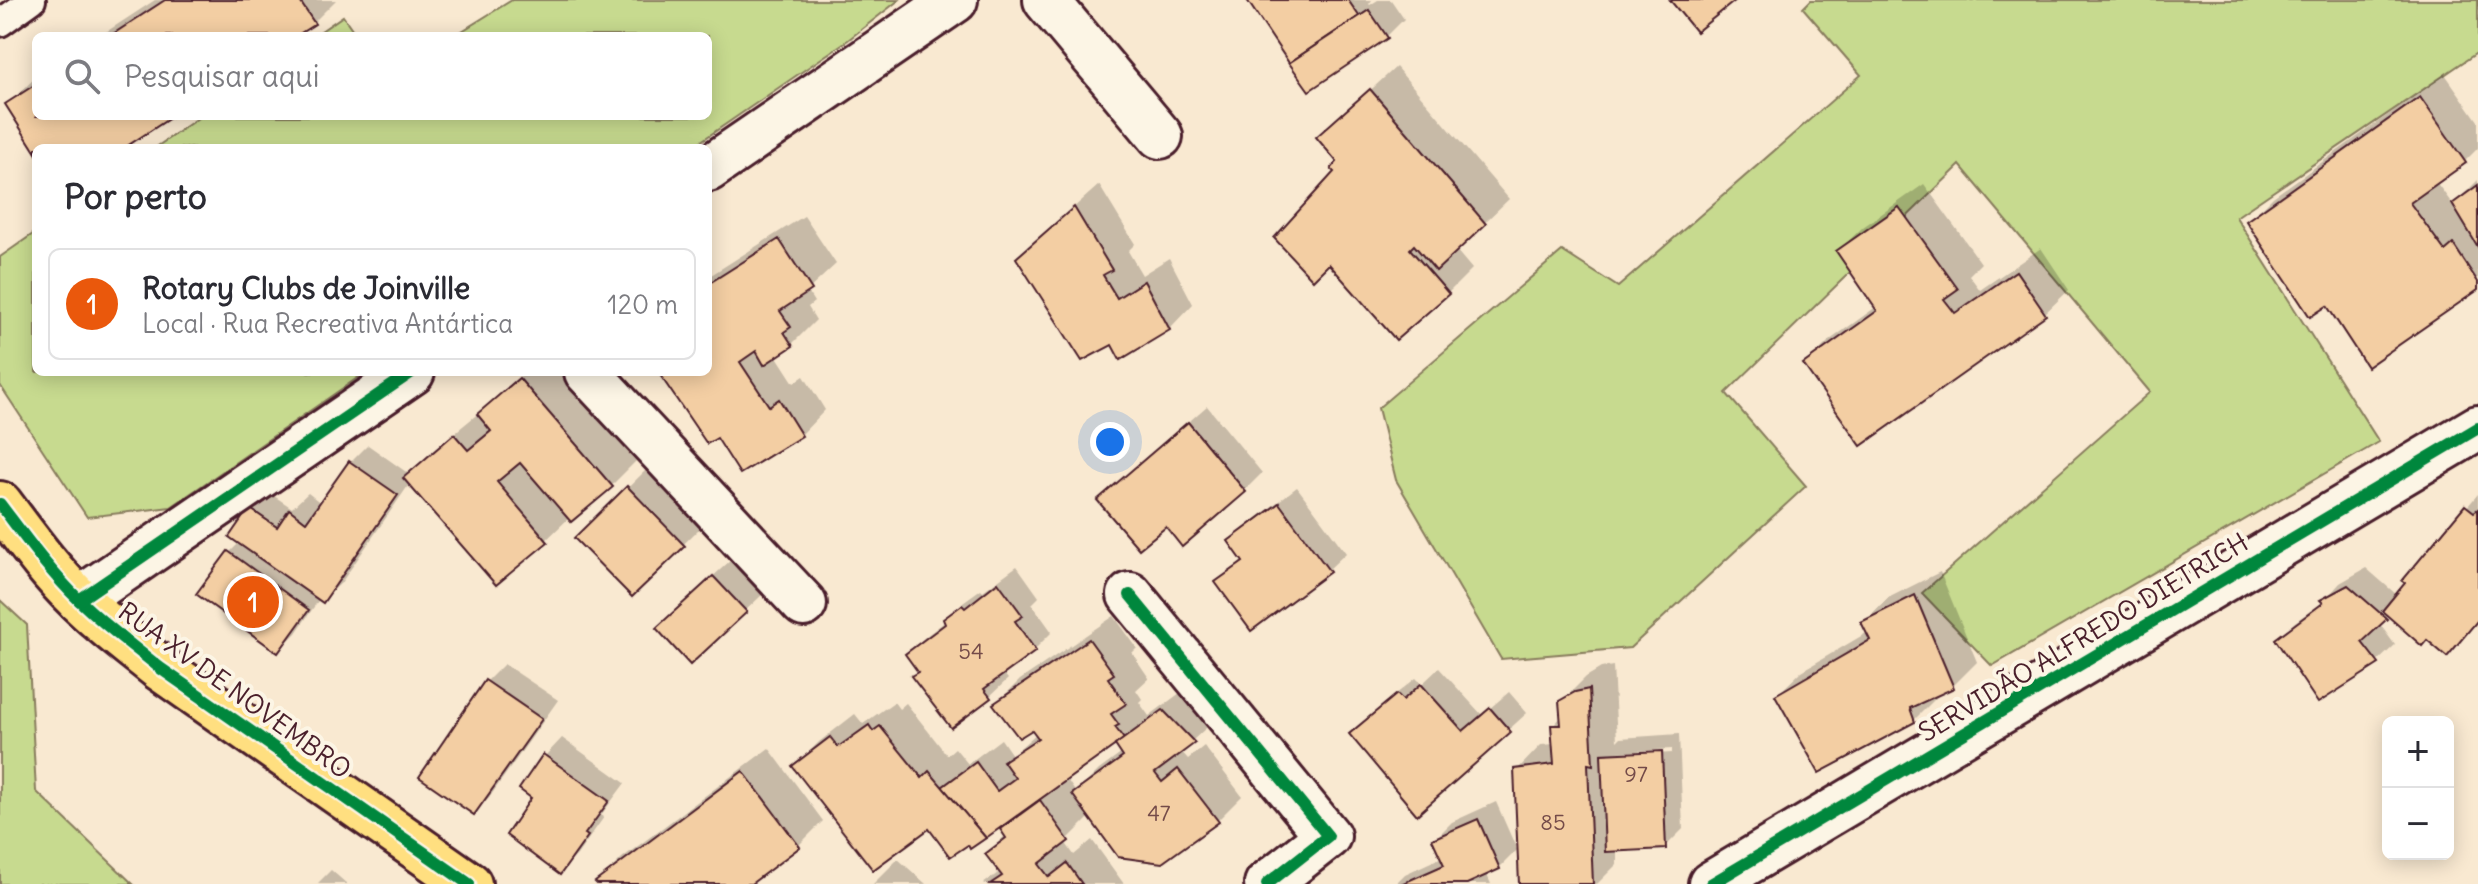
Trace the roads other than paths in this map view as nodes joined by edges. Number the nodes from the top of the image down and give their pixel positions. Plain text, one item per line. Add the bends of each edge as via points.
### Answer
1 (32, 0) edge
2 (955, 0) edge
3 (1046, 0) edge
4 (0, 23) edge
5 (1160, 136) dead end
6 (712, 166) edge
7 (406, 376) edge
8 (591, 376) edge
9 (2478, 428) edge
10 (0, 504) edge
11 (1130, 595) dead end
12 (79, 600) junction
13 (804, 604) dead end
14 (469, 884) edge
15 (1267, 884) edge
16 (1711, 884) edge

1 - 4 lane
2 - 6 street
3 - 5 street
7 - 12 street
8 - 13 street
9 - 16 street, SERVIDÃO ALFREDO DIETRICH
10 - 12 main road, RUA XV DE NOVEMBRO
11 - 15 street via 1328,836
12 - 14 main road, RUA XV DE NOVEMBRO via 160,668

